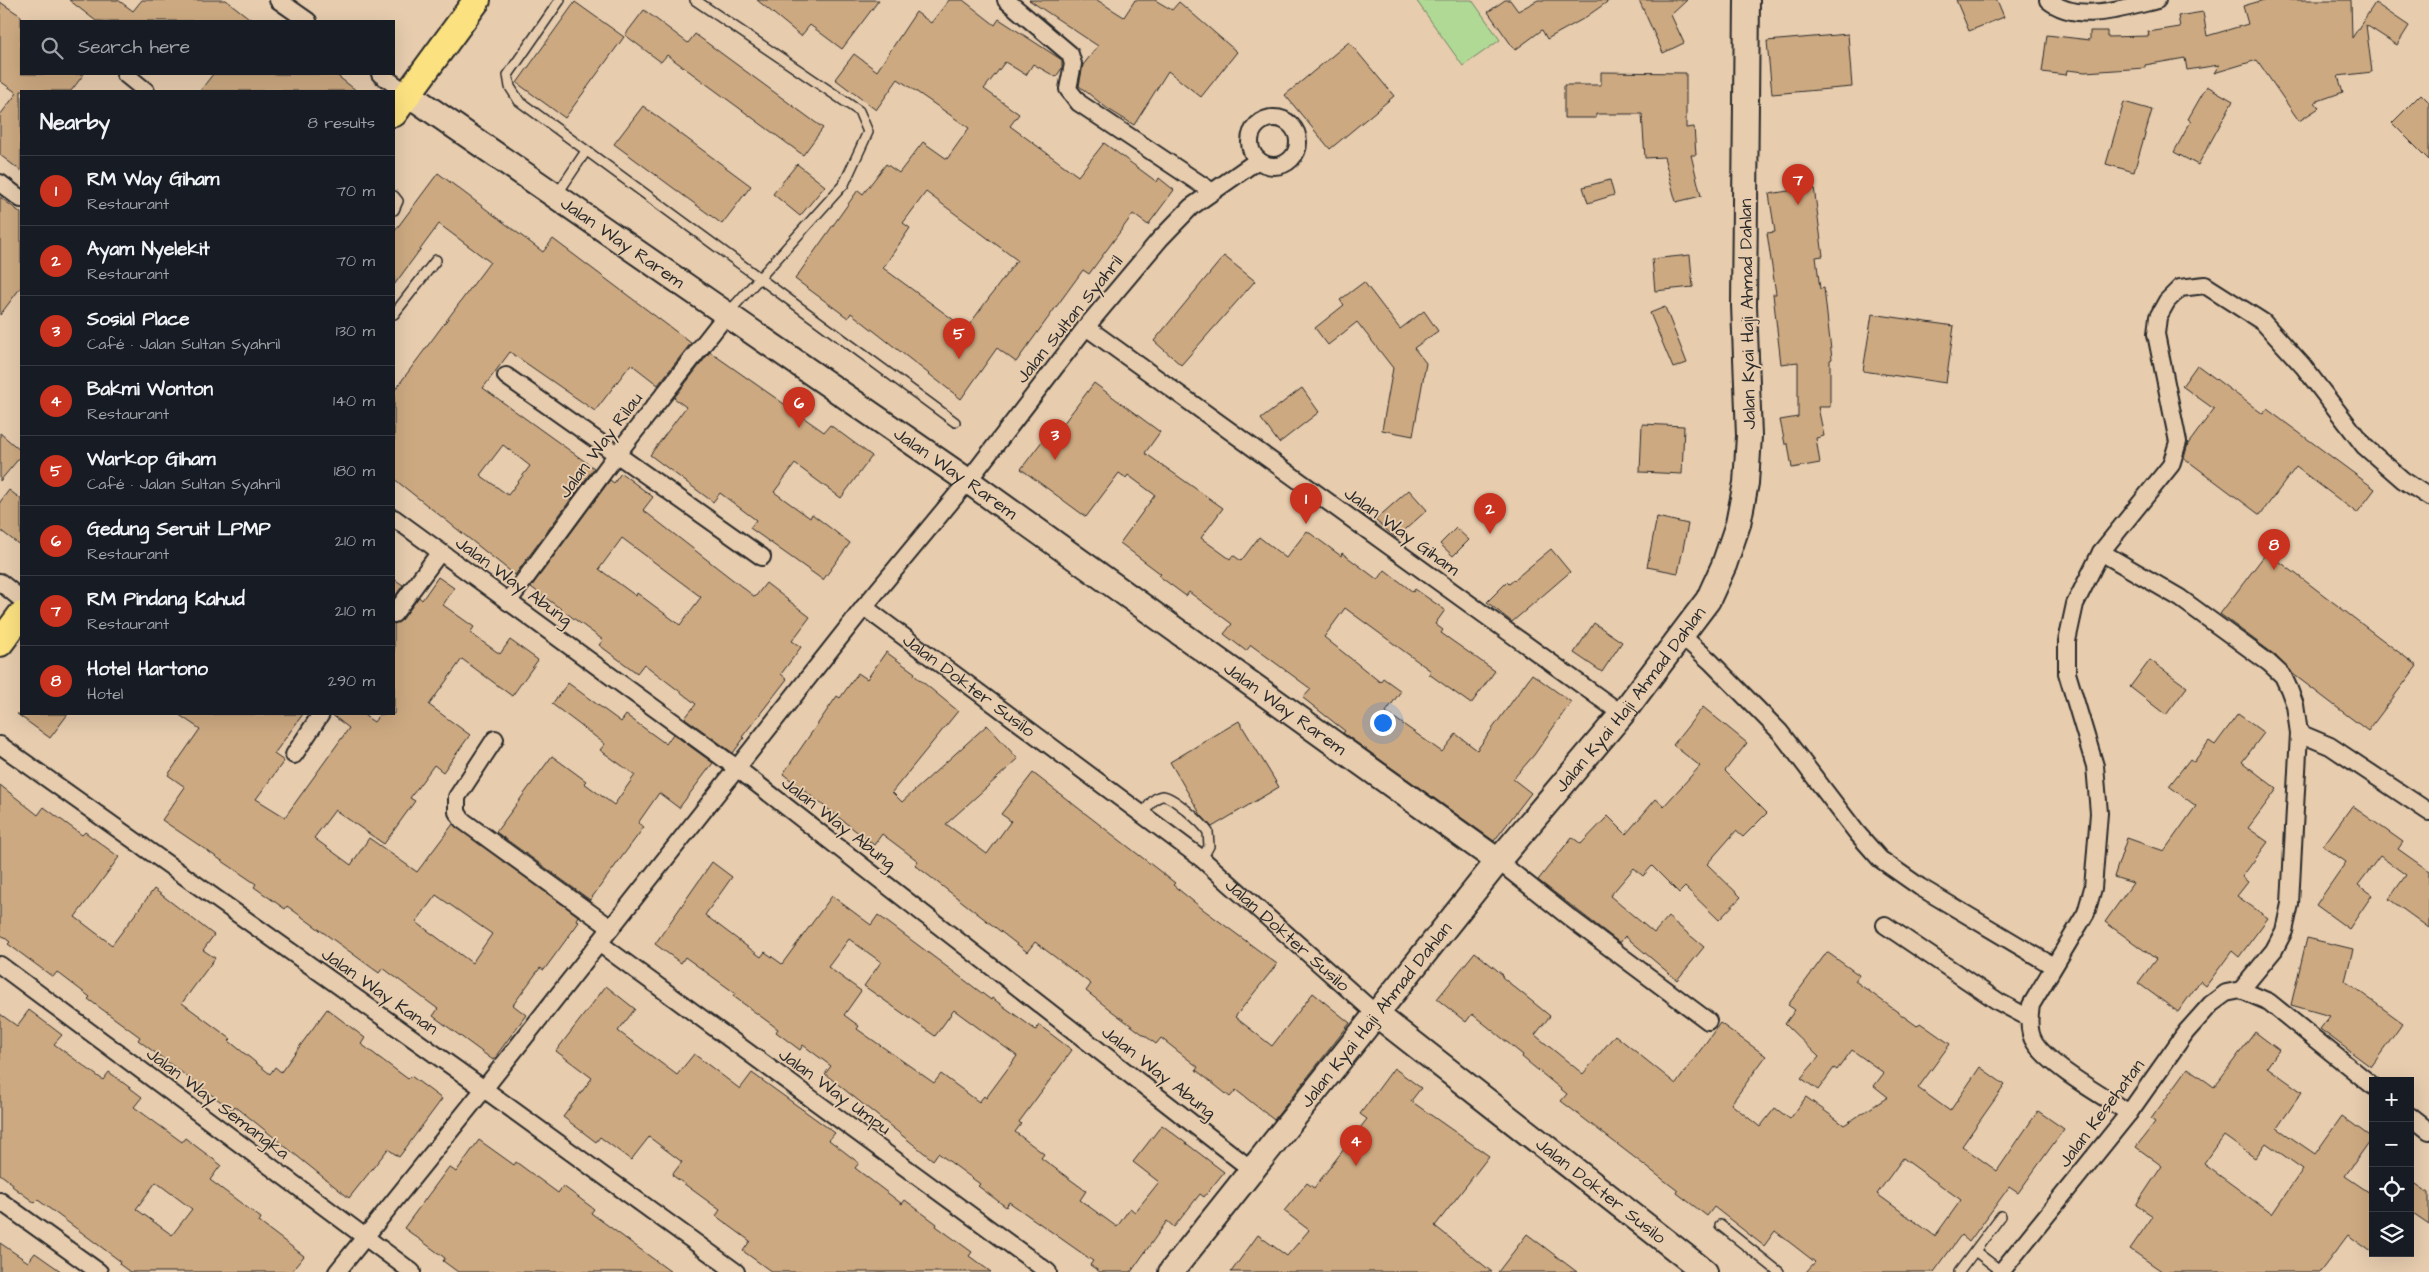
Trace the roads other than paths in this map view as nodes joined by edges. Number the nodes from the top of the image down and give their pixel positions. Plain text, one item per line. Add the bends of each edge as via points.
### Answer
1 (278, 0) edge
2 (477, 0) edge
3 (560, 0) edge
4 (694, 0) edge
5 (1006, 0) edge
6 (1747, 0) edge
7 (2157, 0) edge
8 (2053, 4) edge
9 (307, 20) edge
10 (126, 75) edge
11 (381, 75) edge
12 (145, 90) edge
13 (392, 90) edge
14 (401, 103) edge
15 (586, 151) junction
16 (1258, 160) dead end
17 (0, 183) edge
18 (1211, 192) junction
19 (556, 196) junction
20 (20, 198) edge
21 (436, 260) dead end
22 (759, 278) junction
23 (395, 313) edge
24 (727, 314) junction
25 (1086, 327) junction
26 (506, 376) dead end
27 (955, 422) dead end
28 (617, 454) junction
29 (968, 481) junction
30 (2429, 498) edge
31 (395, 519) edge
32 (440, 552) junction
33 (2101, 552) junction
34 (762, 556) dead end
35 (0, 582) edge
36 (20, 598) edge
37 (508, 602) junction
38 (864, 607) junction
39 (395, 613) edge
40 (20, 616) edge
41 (1682, 636) junction
42 (0, 643) edge
43 (1622, 714) junction
44 (320, 715) edge
45 (2298, 733) junction
46 (495, 739) dead end
47 (0, 745) edge
48 (294, 754) dead end
49 (738, 769) junction
50 (2429, 812) edge
51 (1142, 815) junction
52 (1202, 859) junction
53 (1498, 861) junction
54 (1885, 925) dead end
55 (610, 928) junction
56 (599, 943) junction
57 (0, 965) edge
58 (2053, 966) junction
59 (2241, 990) junction
60 (1376, 1014) junction
61 (2028, 1018) junction
62 (1708, 1021) dead end
63 (2369, 1083) edge
64 (484, 1090) junction
65 (2129, 1113) junction
66 (2414, 1119) edge
67 (2429, 1131) edge
68 (1252, 1170) junction
69 (0, 1201) edge
70 (2001, 1216) dead end
71 (1720, 1225) dead end
72 (364, 1237) junction
73 (1975, 1251) junction
74 (2001, 1271) edge
75 (99, 1272) edge
76 (336, 1272) edge
77 (412, 1272) edge
78 (736, 1272) edge
79 (1048, 1272) edge
80 (1171, 1272) edge
81 (1705, 1272) edge
82 (1780, 1272) edge
83 (1959, 1272) edge

1 - 9 street
2 - 14 main road
3 - 15 lane via 508,75 510,87 519,101
4 - 22 lane via 859,111 868,132 844,184
5 - 18 street via 1070,54 1073,64 1068,89 1080,103
6 - 41 main road, Jalan Kyai Haji Ahmad Dahlan via 1744,305 1749,436 1746,484 1738,524 1724,566 1708,600
7 - 8 street via 2115,10 2072,12
10 - 12 street
11 - 13 street
14 - 19 main road, Jalan Way Rarem
15 - 19 lane
15 - 22 lane
16 - 18 street, Jalan Sultan Syahril
17 - 20 street
18 - 25 street, Jalan Sultan Syahril via 1191,207 1160,239
19 - 24 main road, Jalan Way Rarem
21 - 23 lane
22 - 24 lane
22 - 27 lane
24 - 28 street, Jalan Way Rilau
24 - 29 main road, Jalan Way Rarem
25 - 29 street, Jalan Sultan Syahril
25 - 43 street, Jalan Way Giham
26 - 28 street
28 - 34 street
28 - 37 street, Jalan Way Rilau
29 - 38 street, Jalan Sultan Syahril
29 - 53 main road, Jalan Way Rarem
30 - 33 street via 2364,446 2304,366 2263,322 2205,286 2180,288 2158,317 2156,334 2178,442 2176,450 2170,465
31 - 32 street, Jalan Way Abung
32 - 37 street, Jalan Way Abung
32 - 39 street
33 - 45 street via 2180,598 2268,662 2283,676 2289,689 2295,705
33 - 58 street via 2075,604 2067,641 2067,673 2095,766 2099,813 2093,888 2086,913
35 - 36 street
37 - 49 street, Jalan Way Abung
38 - 49 street, Jalan Sultan Syahril
38 - 51 street, Jalan Dokter Susilo
40 - 42 main road
41 - 43 main road, Jalan Kyai Haji Ahmad Dahlan
41 - 58 street via 1780,732 1857,834 1880,859 1920,887
43 - 53 main road, Jalan Kyai Haji Ahmad Dahlan
44 - 48 street
45 - 50 street via 2330,746
45 - 59 street via 2290,904 2284,931 2274,950
46 - 55 street via 457,797 457,812 462,820
47 - 64 street, Jalan Way Kanan
49 - 55 street, Jalan Sultan Syahril
49 - 68 street, Jalan Way Abung
51 - 52 street, Jalan Dokter Susilo
51 - 52 lane via 1158,797 1172,799 1208,832 1209,846
52 - 60 street, Jalan Dokter Susilo
53 - 60 main road, Jalan Kyai Haji Ahmad Dahlan
53 - 62 street
54 - 61 street
55 - 56 street, Jalan Sultan Syahril
56 - 64 street, Jalan Sultan Syahril
56 - 79 street, Jalan Way Umpu
57 - 72 street, Jalan Way Semangka
58 - 61 street via 2031,1005
59 - 63 street via 2268,1002
59 - 65 street, Jalan Kesehatan via 2226,993 2211,1004 2181,1039
60 - 68 main road, Jalan Kyai Haji Ahmad Dahlan
60 - 81 main road, Jalan Dokter Susilo
61 - 65 street via 2034,1042 2055,1063
64 - 72 street, Jalan Sultan Syahril
64 - 78 street, Jalan Way Kanan
65 - 74 street, Jalan Kesehatan
66 - 67 street
68 - 80 main road, Jalan Kyai Haji Ahmad Dahlan
69 - 75 street
70 - 73 lane
71 - 82 lane
72 - 76 street, Jalan Sultan Syahril
72 - 77 street, Jalan Way Semangka
73 - 74 lane
73 - 83 lane

